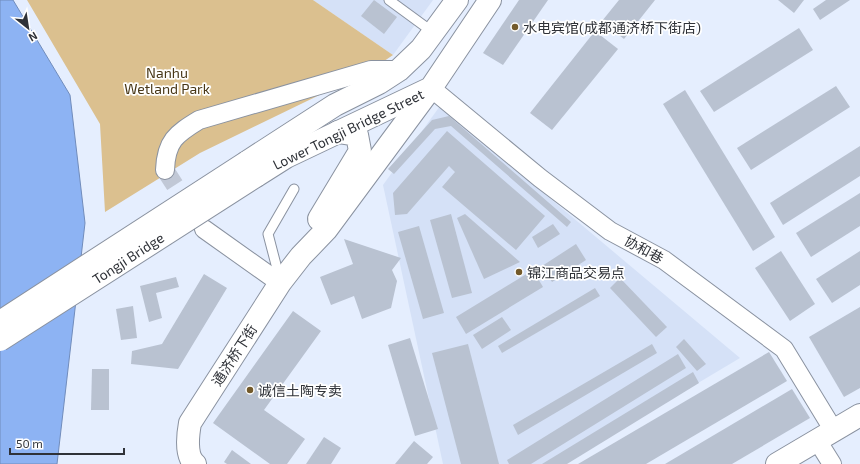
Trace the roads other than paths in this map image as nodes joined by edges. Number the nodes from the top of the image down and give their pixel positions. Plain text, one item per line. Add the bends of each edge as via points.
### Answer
1 (389, 0) edge
2 (457, 0) edge
3 (490, 0) edge
4 (434, 33) junction
5 (399, 70) junction
6 (431, 88) junction
7 (338, 132) junction
8 (251, 169) junction
9 (165, 170) tunnel mouth
10 (294, 189) dead end
11 (204, 229) tunnel mouth
12 (301, 256) junction
13 (280, 283) junction
14 (0, 322) edge
15 (0, 340) edge
16 (860, 415) edge
17 (826, 435) junction
18 (192, 463) edge
19 (777, 464) edge
20 (832, 464) edge

1 - 4 lane
2 - 4 street, Lower Tongji Bridge Street
3 - 6 street, Lower Tongji Bridge Street
4 - 5 street, Lower Tongji Bridge Street
5 - 8 street, Lower Tongji Bridge Street via 335,105
5 - 9 street via 371,70 199,120 181,131 171,142 165,156
6 - 7 street, Lower Tongji Bridge Street
6 - 12 street, 通济桥下街 via 326,230
6 - 17 street, 协和巷 via 540,178 610,231 664,260 784,349
7 - 8 street, Lower Tongji Bridge Street via 286,157
7 - 12 street, 通济桥下街 via 357,136 360,150 316,223
8 - 14 street, Tongji Bridge, bridge
8 - 15 street, Tongji Bridge, bridge
10 - 13 lane via 268,234
11 - 13 street
12 - 13 street, 通济桥下街
13 - 18 street, 通济桥下街 via 190,423 187,441
16 - 17 street
17 - 19 street
17 - 20 street, 协和巷

